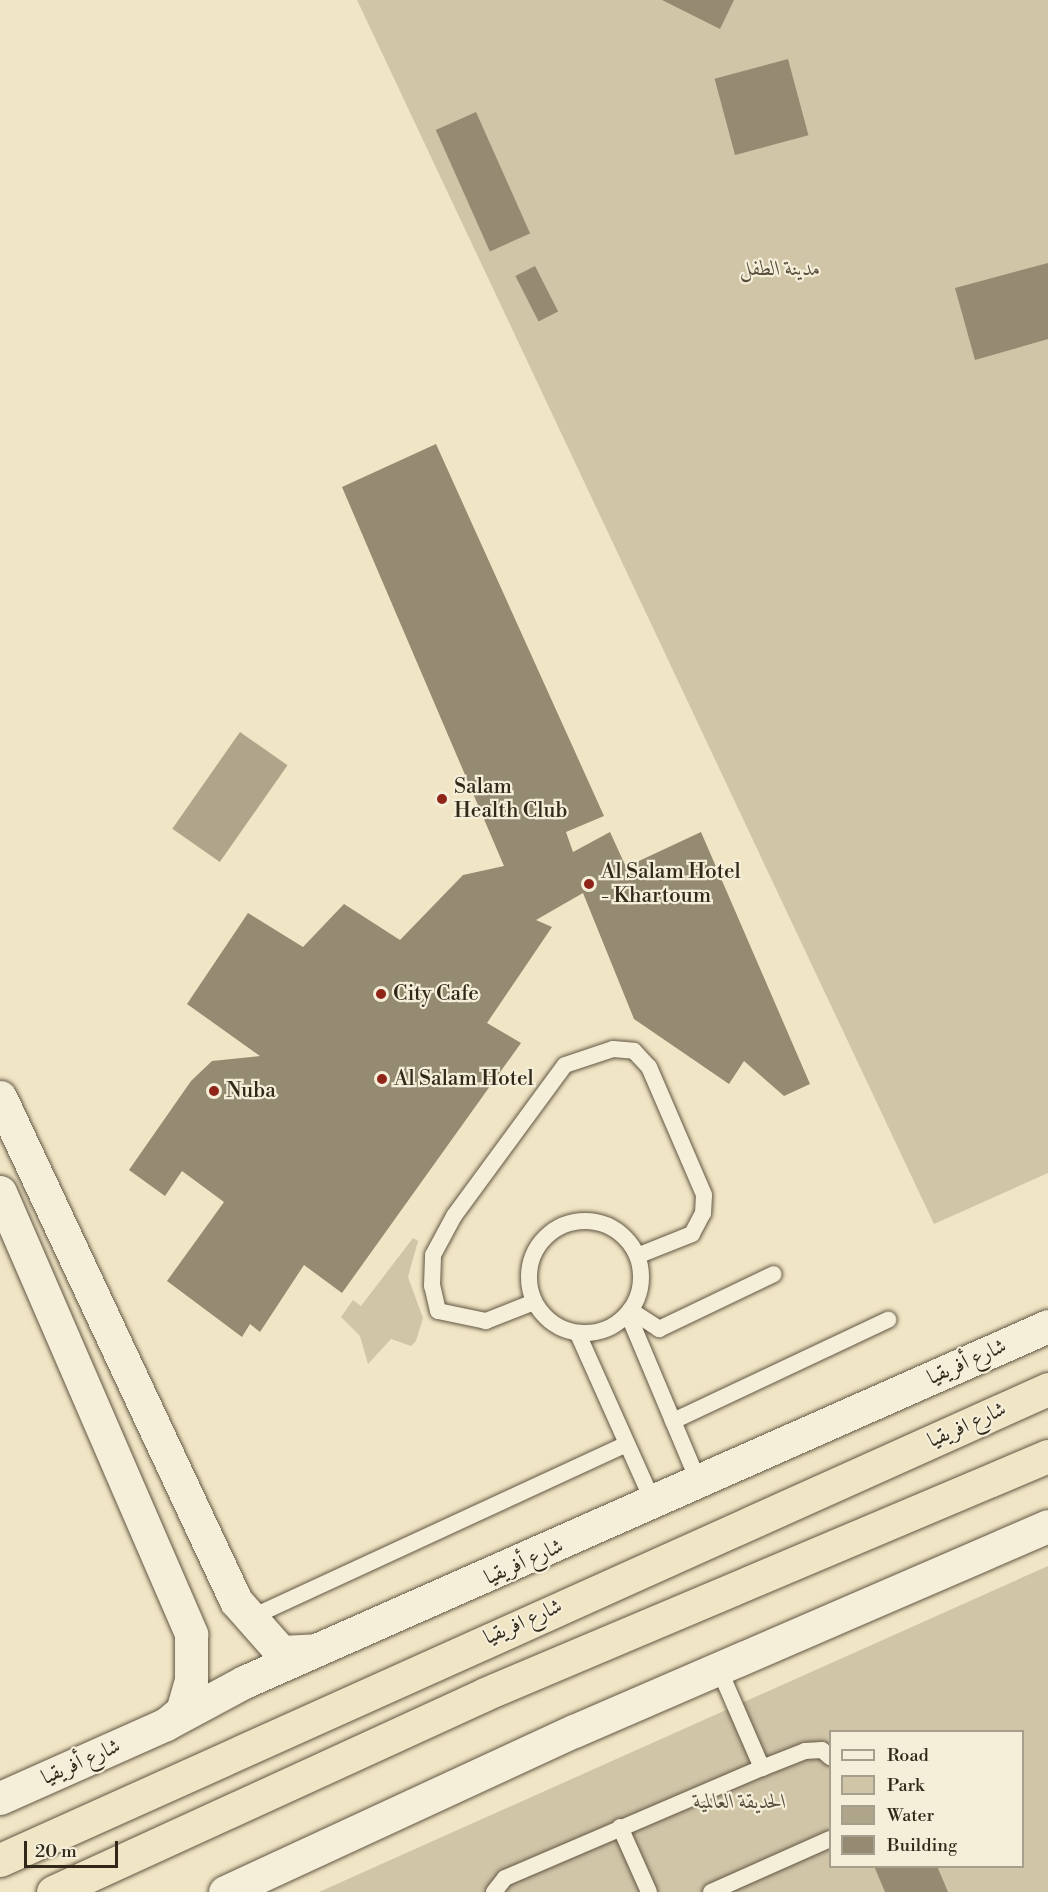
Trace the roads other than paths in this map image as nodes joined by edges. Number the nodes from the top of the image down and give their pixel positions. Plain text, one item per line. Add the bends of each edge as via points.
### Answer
1 (0, 1097) edge
2 (0, 1192) edge
3 (637, 1256) junction
4 (774, 1274) dead end
5 (534, 1302) junction
6 (629, 1312) junction
7 (888, 1320) dead end
8 (1048, 1326) edge
9 (578, 1334) junction
10 (1048, 1389) edge
11 (673, 1421) junction
12 (627, 1444) junction
13 (1048, 1456) edge
14 (699, 1483) junction
15 (654, 1504) junction
16 (1048, 1526) edge
17 (248, 1619) junction
18 (327, 1650) junction
19 (719, 1669) junction
20 (166, 1724) junction
21 (829, 1755) edge
22 (762, 1767) junction
23 (0, 1798) edge
24 (620, 1827) junction
25 (829, 1840) edge
26 (0, 1860) edge
27 (53, 1892) edge
28 (225, 1892) edge
29 (494, 1892) edge
30 (649, 1892) edge
31 (711, 1892) edge

1 - 17 street via 125,1372
2 - 20 street via 191,1634 191,1680 182,1711
3 - 5 lane via 618,1231 602,1223 565,1224 548,1233 529,1265
3 - 5 lane via 692,1234 700,1222 704,1195 650,1067 634,1051 613,1049 565,1065 454,1216 433,1255 432,1286 438,1311 486,1322
3 - 6 lane via 642,1280
4 - 6 lane via 659,1329
5 - 9 lane via 544,1317
6 - 9 lane via 614,1327
6 - 11 lane
7 - 11 lane
8 - 14 street, شارع أفريقيا
9 - 12 lane
10 - 26 highway, شارع افريقيا
11 - 14 lane
12 - 15 lane
12 - 17 lane
13 - 27 highway via 485,1694
14 - 15 street, شارع أفريقيا
15 - 18 street, شارع أفريقيا
16 - 19 street
17 - 18 street via 280,1652
18 - 20 street, شارع أفريقيا via 244,1682
19 - 22 lane
19 - 28 street
20 - 23 street, شارع أفريقيا
21 - 22 lane via 822,1750 805,1751
22 - 24 lane
24 - 29 lane via 505,1878
24 - 30 lane
25 - 31 lane

